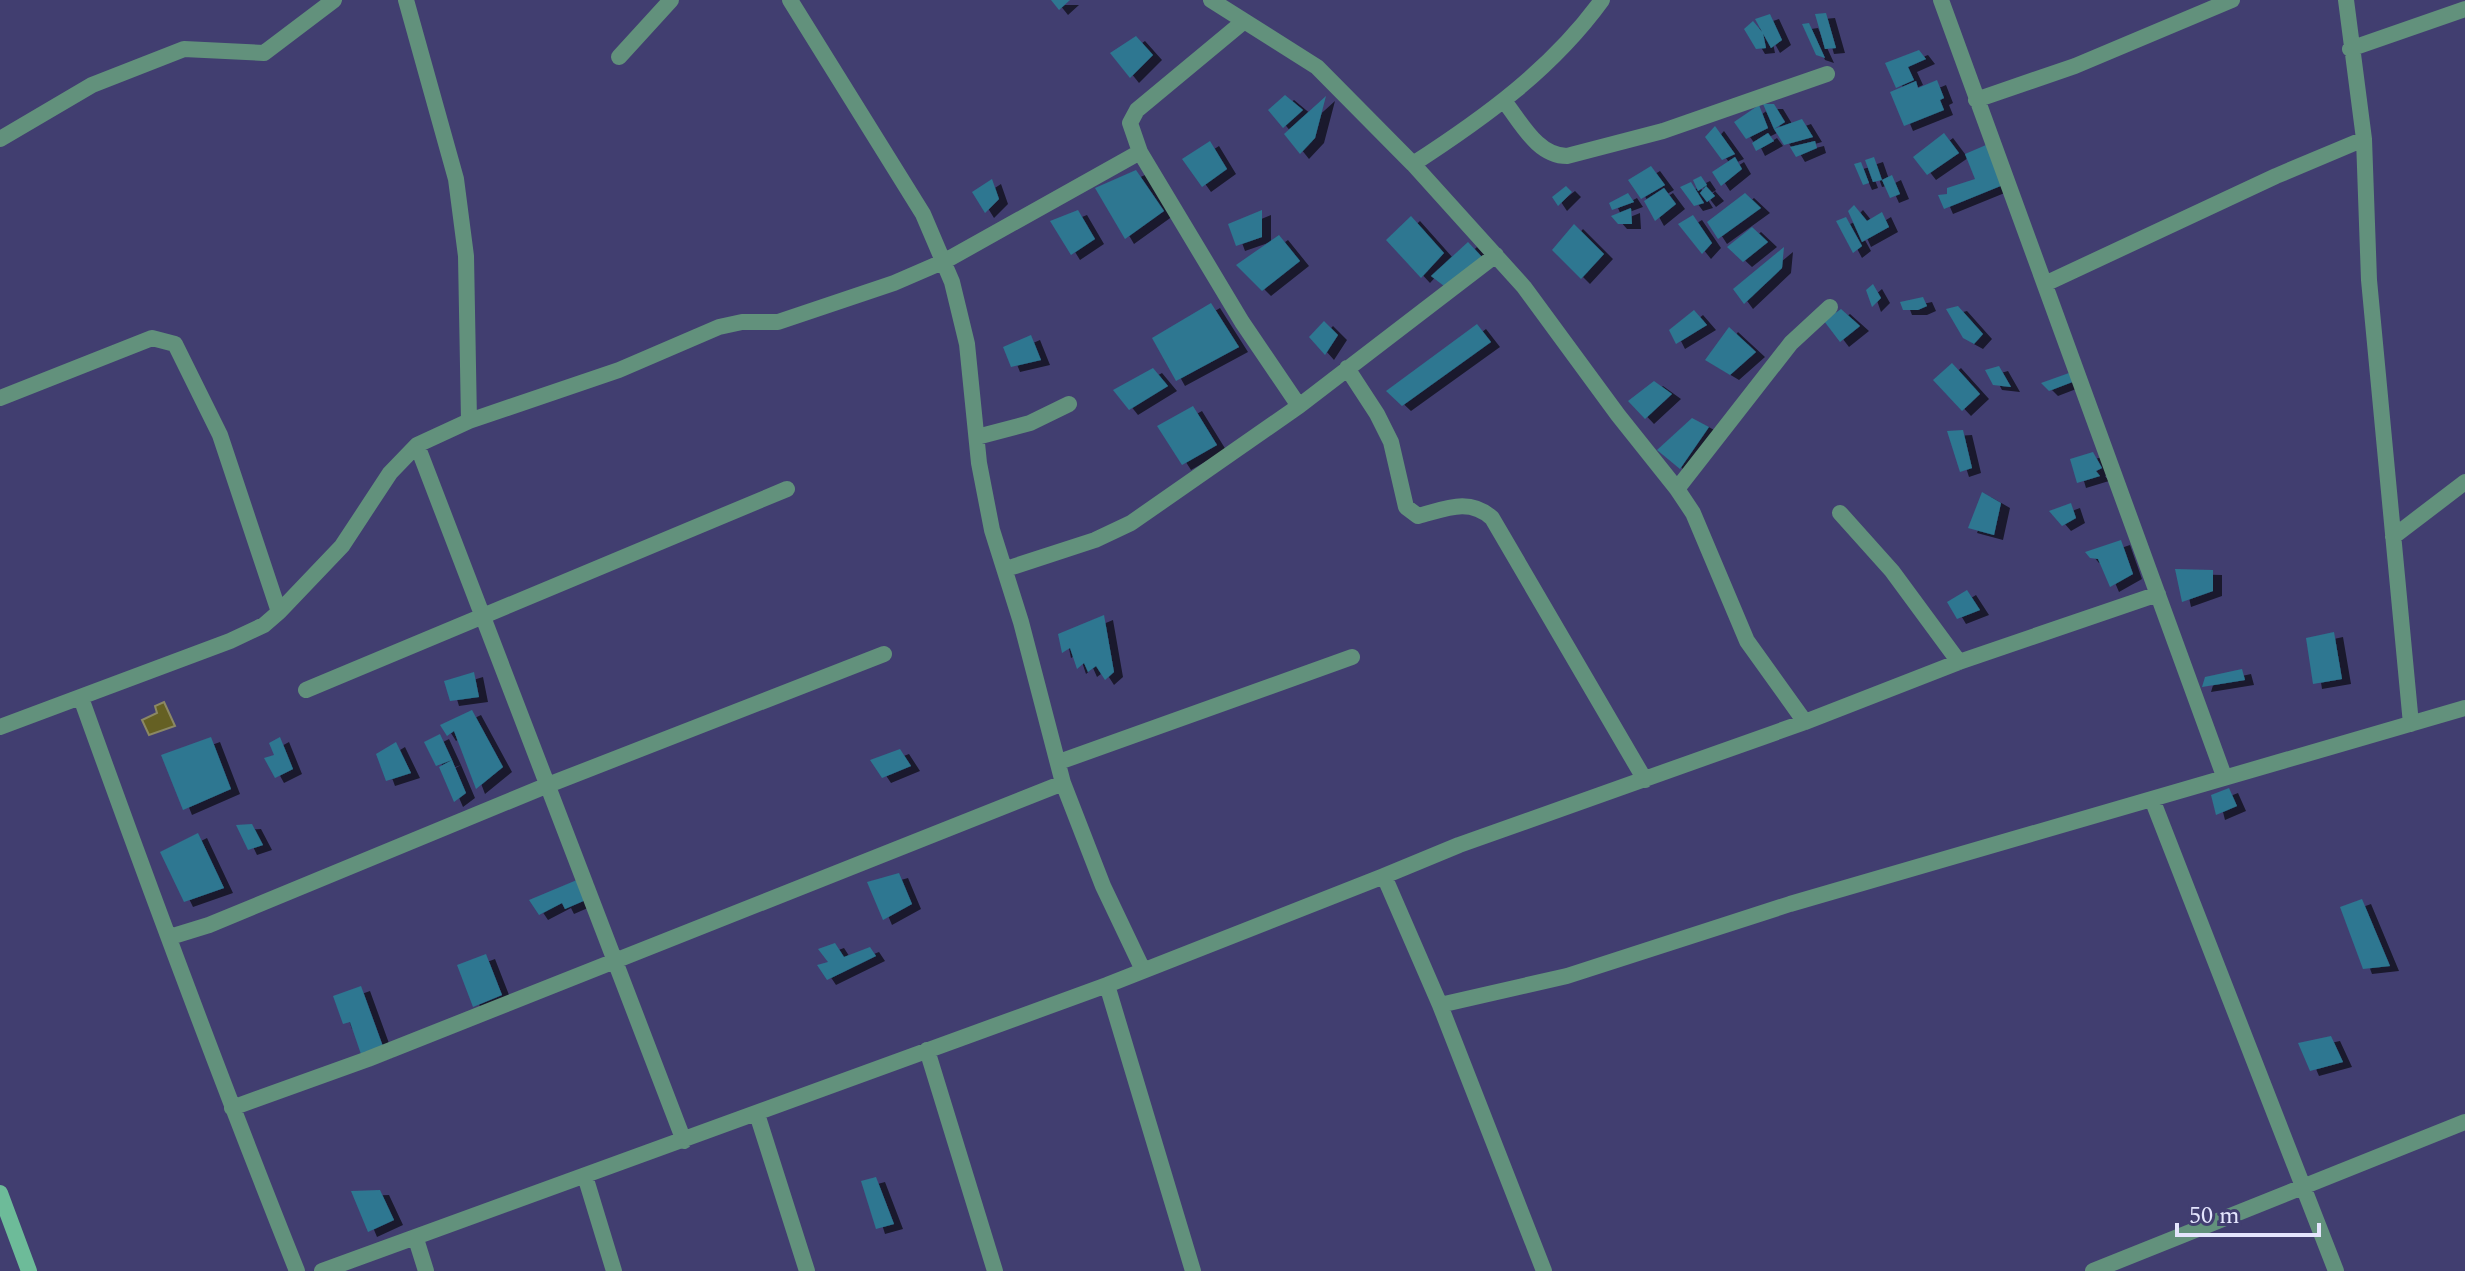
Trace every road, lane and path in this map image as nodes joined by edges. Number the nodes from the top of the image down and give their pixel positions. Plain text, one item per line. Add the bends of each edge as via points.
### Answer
1 (334, 0) edge
2 (406, 0) edge
3 (671, 0) edge
4 (790, 0) edge
5 (1211, 0) edge
6 (1602, 0) edge
7 (1941, 0) edge
8 (2232, 0) edge
9 (2346, 0) edge
10 (2465, 9) edge
11 (1243, 22) junction
12 (2350, 49) junction
13 (619, 57) dead end
14 (1827, 74) dead end
15 (1976, 100) junction
16 (1504, 101) junction
17 (0, 139) edge
18 (2364, 139) junction
19 (1140, 152) junction
20 (1413, 164) junction
21 (1496, 255) junction
22 (945, 261) junction
23 (2047, 283) junction
24 (1830, 307) dead end
25 (1347, 368) junction
26 (0, 398) edge
27 (1069, 404) dead end
28 (1299, 406) junction
29 (469, 421) junction
30 (977, 437) junction
31 (417, 445) junction
32 (2465, 482) edge
33 (787, 489) dead end
34 (1677, 489) junction
35 (1840, 513) dead end
36 (2393, 537) junction
37 (1006, 569) junction
38 (2158, 594) junction
39 (279, 612) junction
40 (480, 616) junction
41 (884, 654) dead end
42 (1352, 657) dead end
43 (1959, 662) junction
44 (306, 690) dead end
45 (81, 698) junction
46 (2465, 708) edge
47 (1805, 722) junction
48 (2411, 724) junction
49 (0, 727) edge
50 (1059, 762) junction
51 (2224, 776) junction
52 (1645, 780) junction
53 (1063, 783) junction
54 (548, 785) junction
55 (2152, 799) junction
56 (1384, 876) junction
57 (170, 937) junction
58 (617, 960) junction
59 (1143, 970) junction
60 (1107, 985) junction
61 (1440, 1005) junction
62 (927, 1050) junction
63 (232, 1108) junction
64 (757, 1114) junction
65 (2465, 1122) edge
66 (684, 1141) junction
67 (585, 1176) junction
68 (2305, 1187) junction
69 (0, 1193) edge
70 (416, 1239) junction
71 (29, 1271) edge
72 (297, 1271) edge
73 (322, 1271) edge
74 (426, 1271) edge
75 (614, 1271) edge
76 (807, 1271) edge
77 (995, 1271) edge
78 (1193, 1271) edge
79 (1544, 1271) edge
80 (2093, 1271) edge
81 (2336, 1271) edge

1 - 17 street via 264,53 184,49 92,85
2 - 29 street via 456,179 466,256
3 - 13 street
4 - 22 street via 923,214
5 - 11 street
6 - 16 street via 1554,57
7 - 15 street
8 - 15 street via 2075,66
9 - 12 street
10 - 12 street
11 - 19 street via 1137,110 1130,123
11 - 20 street via 1317,67
12 - 18 street
14 - 16 street via 1663,131 1567,156 1553,156 1539,145
15 - 23 street
16 - 20 street
18 - 23 street
18 - 36 street via 2369,280
19 - 22 street
19 - 28 street
20 - 21 street
21 - 25 street
21 - 34 street
22 - 29 street via 778,322 719,327 619,370
22 - 30 street via 967,344
23 - 38 street
24 - 34 street via 1791,343
25 - 28 street
25 - 52 street via 1391,442 1406,507 1418,516 1479,506 1492,518
26 - 39 street via 152,338 175,344 220,435
27 - 30 street via 1030,423
28 - 37 street via 1131,523
29 - 31 street
30 - 37 street via 984,497
31 - 39 street via 390,473 342,546
31 - 40 street
32 - 36 street
33 - 40 street
34 - 47 street via 1693,513 1747,641
35 - 43 street via 1892,571
36 - 48 street
37 - 50 street
38 - 43 street
38 - 51 street
39 - 45 street via 230,641
40 - 44 street
40 - 54 street
41 - 54 street
42 - 50 street
43 - 47 street
45 - 49 street
45 - 57 street
46 - 48 street
47 - 52 street
48 - 51 street
50 - 53 street
51 - 55 street
52 - 56 street
53 - 58 street
53 - 59 street
54 - 57 street
54 - 58 street
55 - 61 street via 1790,904 1567,976
55 - 68 street
56 - 59 street
56 - 61 street
57 - 63 street
58 - 63 street
58 - 66 street
59 - 60 street
60 - 62 street
60 - 78 street
61 - 79 street
62 - 64 street
62 - 77 street
63 - 72 street
64 - 66 street
64 - 76 street
65 - 68 street
66 - 67 street
67 - 70 street
67 - 75 street
68 - 80 street
68 - 81 street
69 - 71 street
70 - 73 street
70 - 74 street

